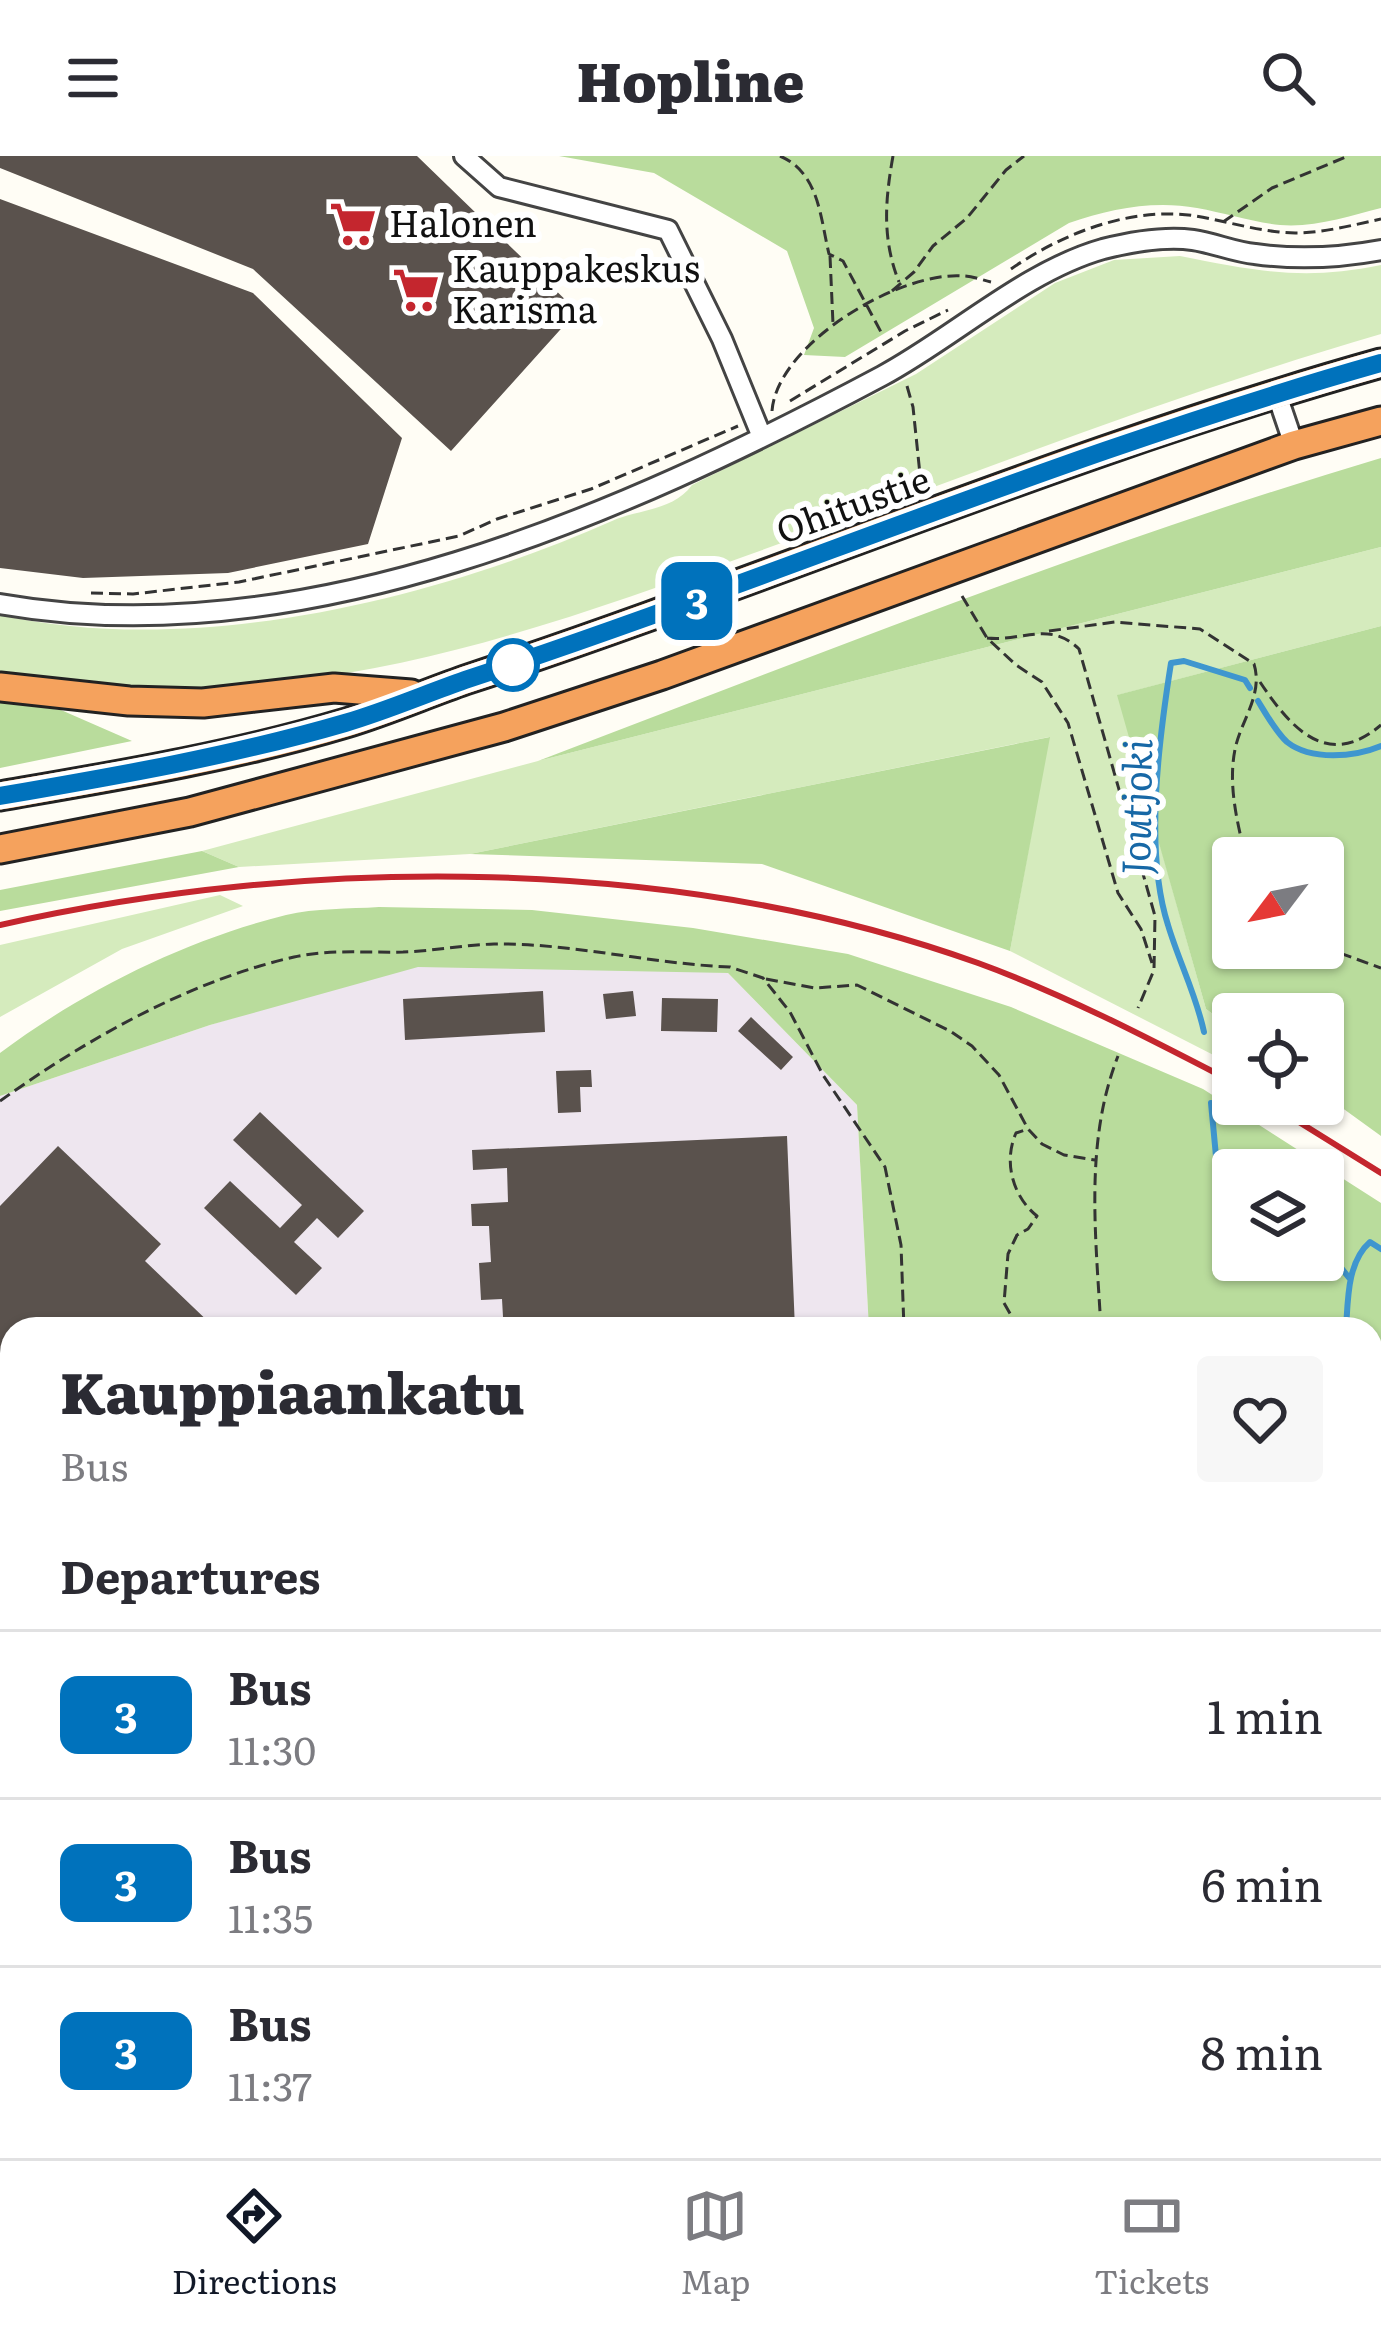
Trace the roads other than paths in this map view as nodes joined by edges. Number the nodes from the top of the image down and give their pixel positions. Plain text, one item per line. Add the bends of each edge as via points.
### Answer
1 (464, 156) edge
2 (1381, 250) edge
3 (1381, 363) edge
4 (1276, 392) junction
5 (1381, 421) edge
6 (758, 429) junction
7 (1294, 446) junction
8 (0, 604) edge
9 (0, 687) edge
10 (421, 695) junction
11 (0, 796) edge
12 (0, 849) edge

1 - 6 street via 499,187 668,230
2 - 6 street via 1294,258 1153,239 1099,250 883,376
3 - 4 highway, Ohitustie
4 - 7 street
4 - 10 highway, Ohitustie
5 - 7 highway
6 - 8 street via 685,474 500,548 327,596 100,616
7 - 12 highway via 504,727 190,812
9 - 10 highway via 203,703 334,688
10 - 11 highway, Ohitustie via 171,766

